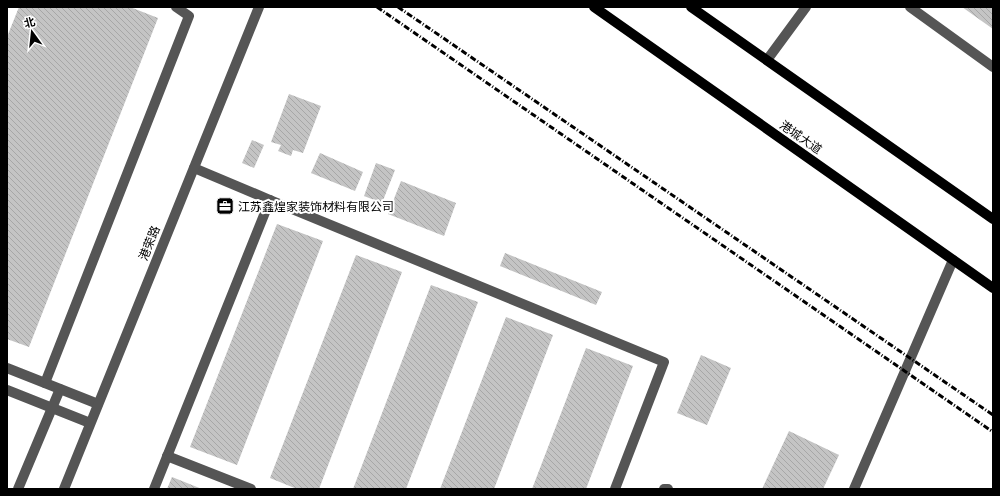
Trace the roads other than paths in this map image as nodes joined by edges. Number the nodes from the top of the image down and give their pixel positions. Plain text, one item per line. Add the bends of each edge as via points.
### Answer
1 (176, 7) edge
2 (259, 7) edge
3 (594, 7) edge
4 (691, 7) edge
5 (806, 7) edge
6 (910, 7) edge
7 (767, 60) junction
8 (993, 67) edge
9 (194, 168) junction
10 (270, 200) junction
11 (993, 219) edge
12 (953, 260) junction
13 (993, 288) edge
14 (7, 368) edge
15 (45, 383) junction
16 (60, 389) junction
17 (7, 390) edge
18 (98, 404) junction
19 (52, 408) junction
20 (90, 424) junction
21 (167, 456) junction
22 (18, 489) edge
23 (64, 489) edge
24 (154, 489) edge
25 (251, 489) edge
26 (616, 489) edge
27 (664, 489) edge
28 (668, 489) edge
29 (854, 489) edge

1 - 15 street via 189,16
2 - 9 street, 港荣路
3 - 12 main road, 港城大道
4 - 7 main road
5 - 7 street
6 - 8 street
7 - 11 main road
9 - 10 street
9 - 18 street, 港荣路
10 - 21 street
10 - 26 street via 664,362
12 - 13 main road, 港城大道
12 - 29 street
14 - 15 street
15 - 16 street
16 - 18 street
16 - 19 street
17 - 19 street
18 - 20 street, 港荣路
19 - 20 street
19 - 22 street
20 - 23 street, 港荣路
21 - 24 street
21 - 25 street
27 - 28 street

